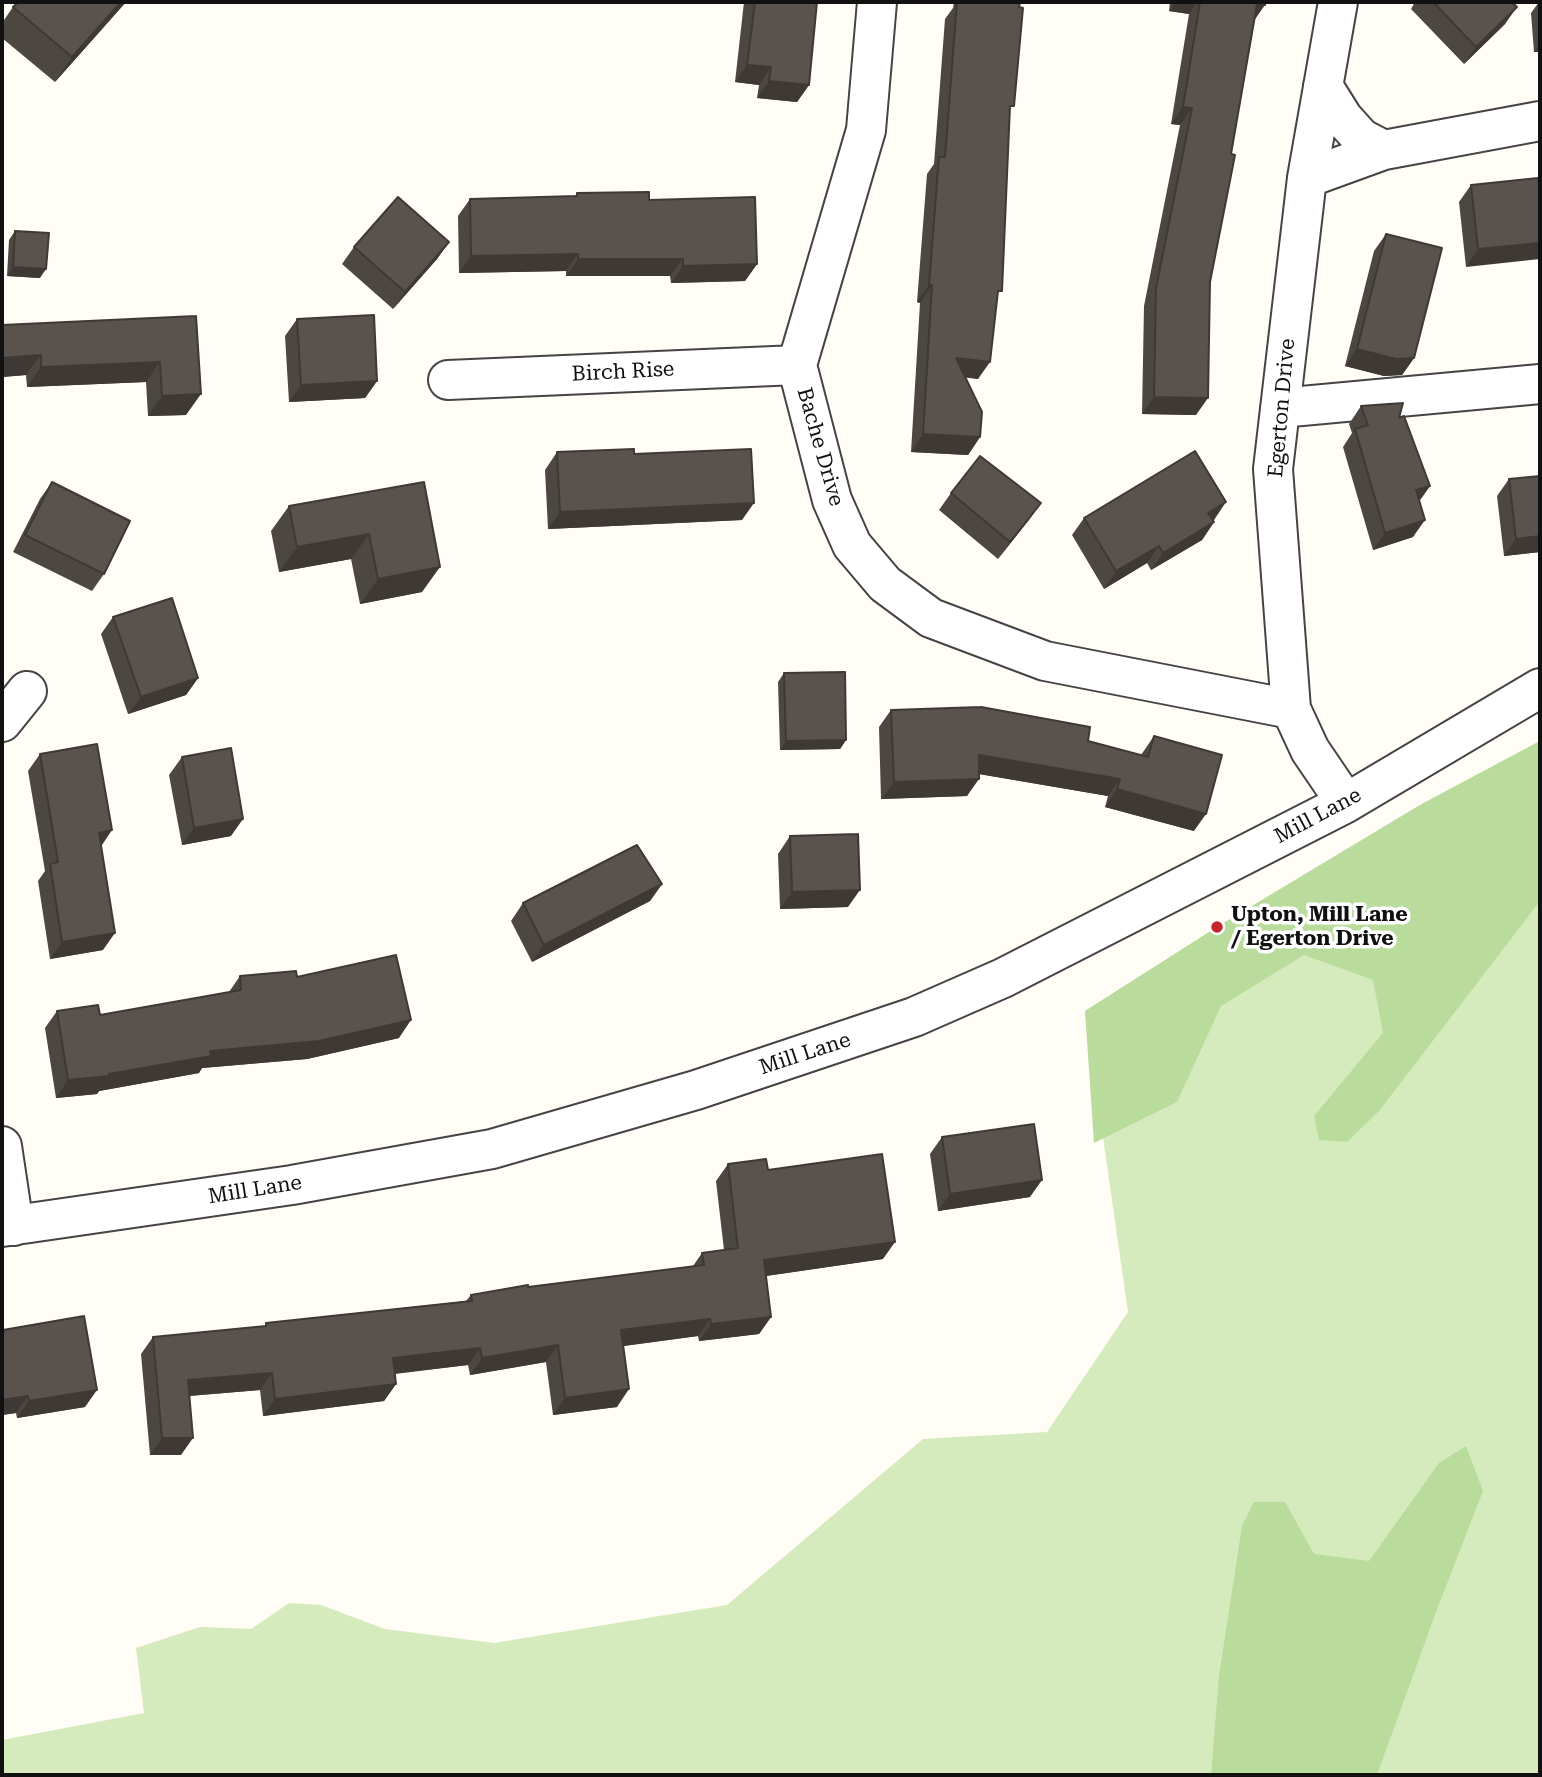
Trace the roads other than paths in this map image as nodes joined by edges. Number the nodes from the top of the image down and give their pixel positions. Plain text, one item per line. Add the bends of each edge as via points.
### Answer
1 (877, 2) edge
2 (1338, 2) edge
3 (1323, 86) junction
4 (1540, 121) edge
5 (1384, 150) junction
6 (1307, 178) junction
7 (797, 365) junction
8 (448, 380) dead end
9 (1540, 384) edge
10 (1280, 408) junction
11 (1540, 688) edge
12 (27, 691) dead end
13 (1291, 709) junction
14 (2, 722) edge
15 (1346, 803) junction
16 (2, 1146) edge
17 (8, 1226) edge

1 - 7 street, Bache Drive via 866,131
2 - 3 street, Egerton Drive
3 - 5 street via 1361,138
3 - 6 street, Egerton Drive
4 - 5 street
5 - 6 street
6 - 10 street, Egerton Drive
7 - 8 street, Birch Rise
7 - 13 street, Bache Drive via 832,500 852,545 885,584 931,618 1045,661
9 - 10 street
10 - 13 street, Egerton Drive via 1273,469
11 - 15 street, Mill Lane
12 - 14 street
13 - 15 street, Egerton Drive via 1310,750
15 - 17 street, Mill Lane via 1003,978 914,1017 696,1090 492,1149 292,1185
16 - 17 street

